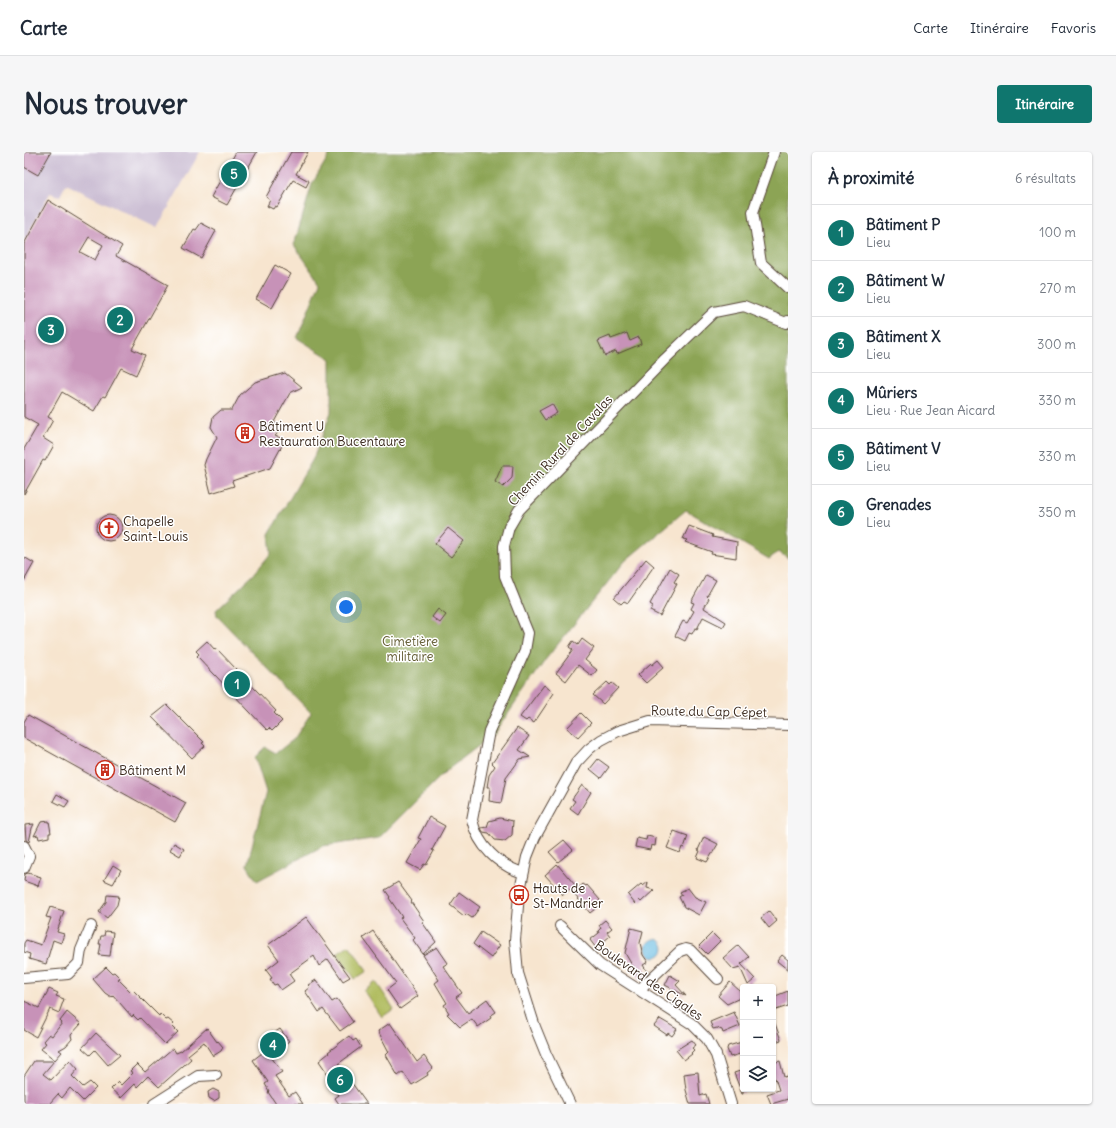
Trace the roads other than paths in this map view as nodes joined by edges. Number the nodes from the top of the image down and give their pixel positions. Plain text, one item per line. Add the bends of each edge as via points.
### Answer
1 (774, 152) edge
2 (788, 288) edge
3 (788, 321) edge
4 (788, 725) edge
5 (24, 846) edge
6 (24, 868) edge
7 (523, 873) junction
8 (92, 926) dead end
9 (560, 926) dead end
10 (24, 978) edge
11 (718, 979) dead end
12 (639, 990) junction
13 (216, 1075) dead end
14 (154, 1104) edge
15 (570, 1104) edge
16 (731, 1104) edge

1 - 2 street via 753,212 761,264
3 - 7 street, Chemin Rural de Cavalas via 786,323 744,306 714,312 519,510 509,527 504,546 505,576 528,633 525,651 489,731 472,820 475,833 482,844 508,867
4 - 7 street, Route du Cap Cépet via 650,721 618,731 601,740 576,763 535,837
5 - 6 street via 29,856
7 - 15 street, Route du Cap Cépet via 515,940 518,973 535,1027
8 - 10 street via 78,963 68,974
9 - 12 street, Boulevard des Cigales via 600,965
11 - 12 street via 686,948
12 - 16 street, Boulevard des Cigales via 692,1024 706,1038 716,1055
13 - 14 street via 198,1076

